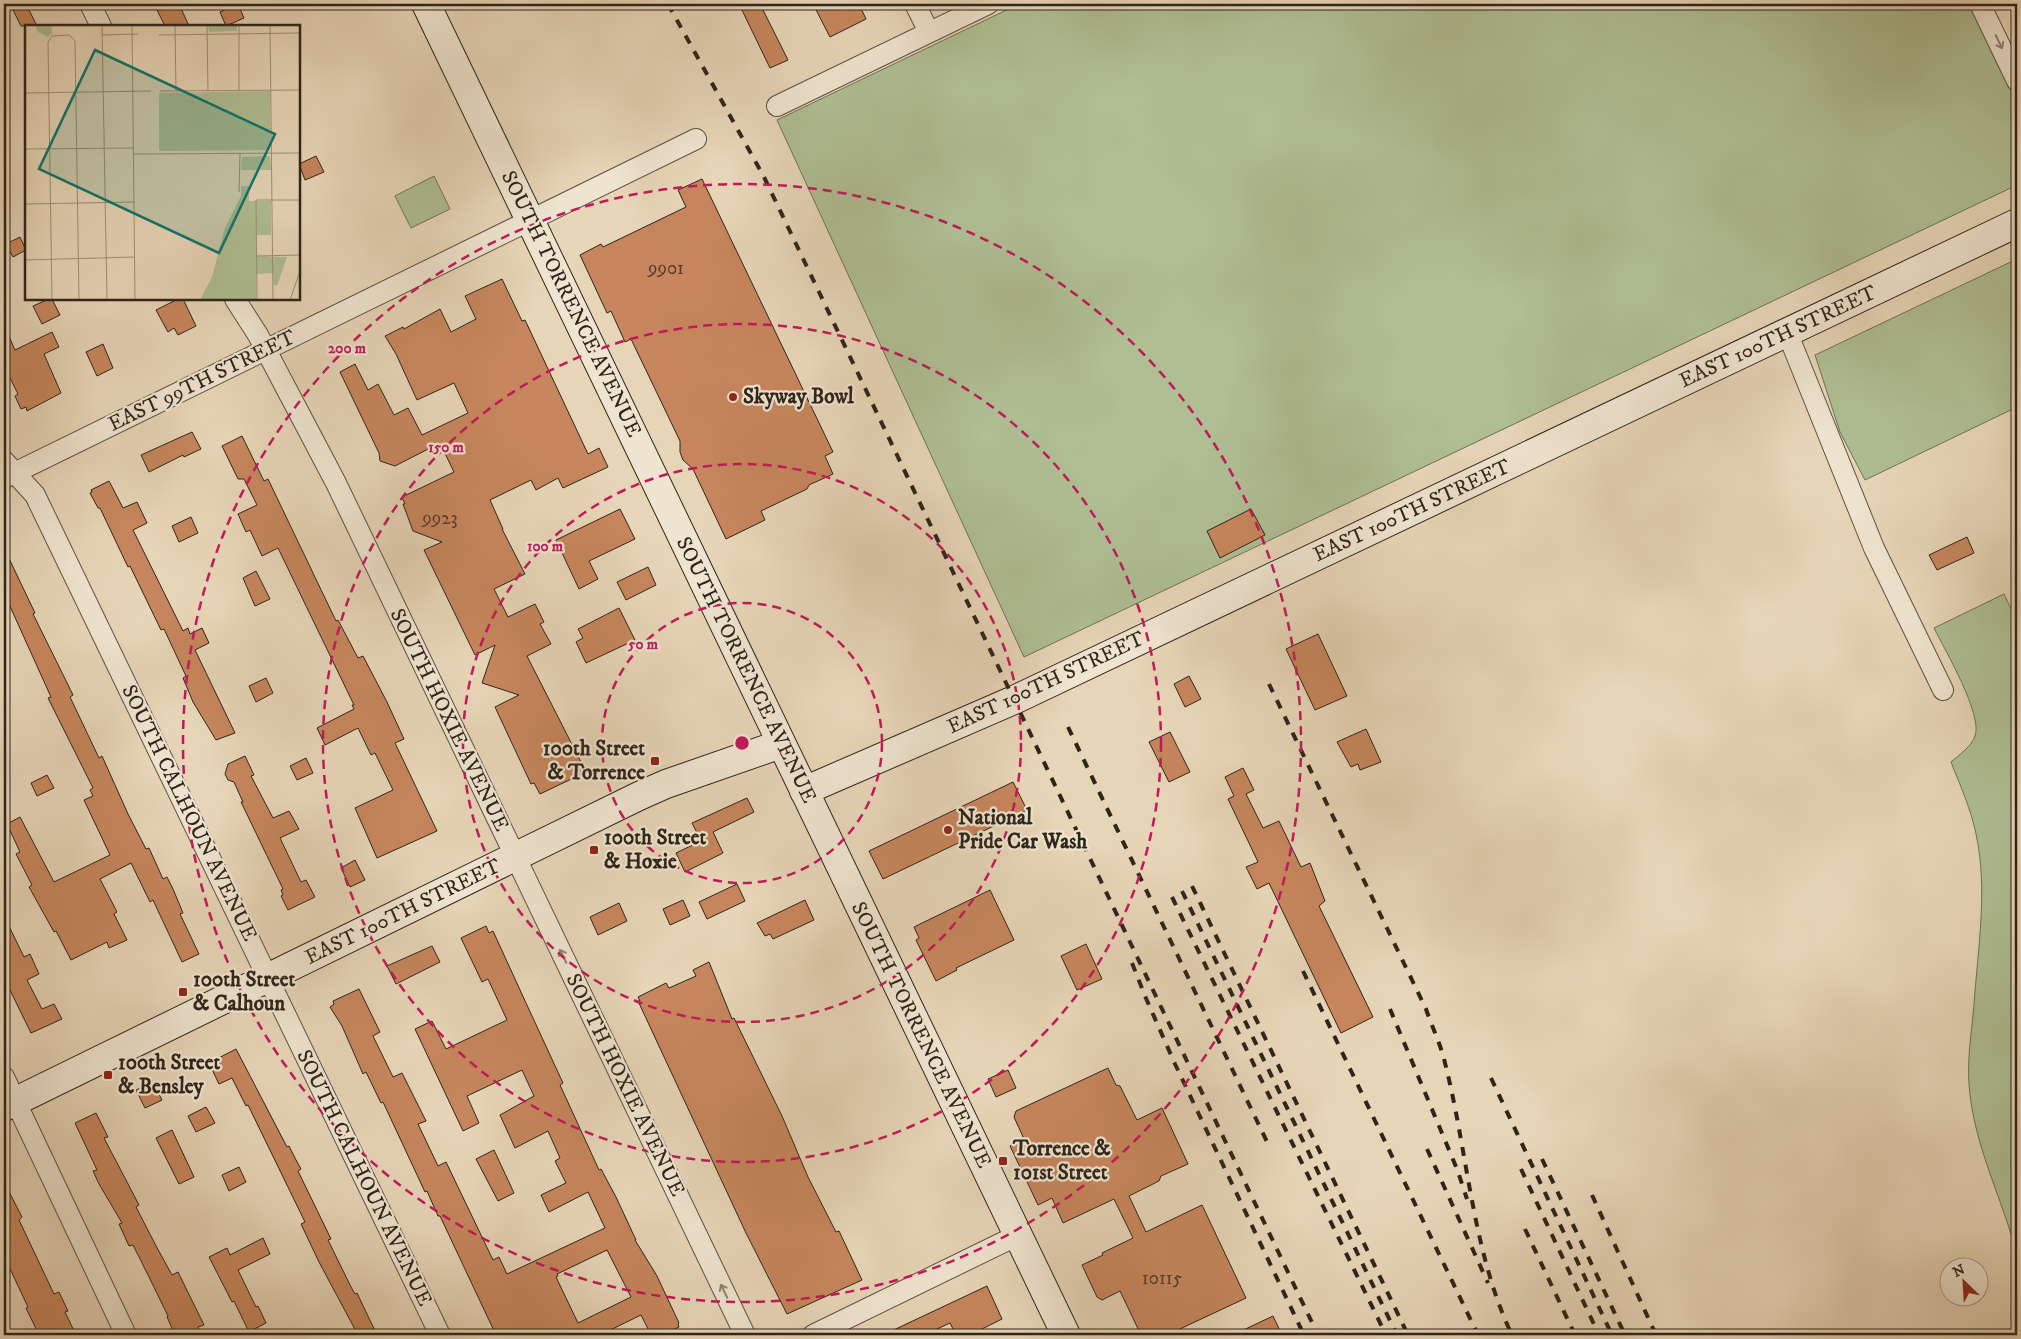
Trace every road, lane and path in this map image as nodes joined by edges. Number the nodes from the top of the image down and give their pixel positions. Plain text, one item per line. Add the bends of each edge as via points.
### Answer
1 (90, 4) edge
2 (426, 4) edge
3 (915, 4) edge
4 (988, 4) edge
5 (1980, 4) edge
6 (100, 25) edge
7 (929, 32) junction
8 (2017, 81) edge
9 (777, 106) dead end
10 (696, 138) dead end
11 (530, 220) junction
12 (2017, 223) edge
13 (236, 300) edge
14 (1787, 332) junction
15 (266, 349) junction
16 (7, 471) edge
17 (1943, 690) dead end
18 (781, 744) junction
19 (804, 791) junction
20 (515, 857) junction
21 (268, 978) junction
22 (8, 1095) edge
23 (1018, 1235) junction
24 (126, 1335) edge
25 (440, 1335) edge
26 (745, 1335) edge
27 (813, 1335) edge
28 (1066, 1335) edge

1 - 6 street
2 - 11 main road, SOUTH TORRENCE AVENUE
3 - 7 street
4 - 7 street
5 -> 8 street
7 - 9 street
10 - 11 street, EAST 99TH STREET
11 - 15 street, EAST 99TH STREET
11 - 18 main road, SOUTH TORRENCE AVENUE
12 - 14 main road, EAST 100TH STREET
13 - 15 street, SOUTH HOXIE AVENUE
14 - 17 street via 1874,548
14 - 19 main road, EAST 100TH STREET via 1014,700
15 - 16 street, EAST 99TH STREET
15 - 20 street, SOUTH HOXIE AVENUE via 336,483
16 - 21 street, SOUTH CALHOUN AVENUE via 35,495
18 - 19 main road, SOUTH TORRENCE AVENUE
18 - 20 main road, EAST 100TH STREET via 666,784
19 - 23 main road, SOUTH TORRENCE AVENUE
20 - 21 main road, EAST 100TH STREET
26 -> 20 street, SOUTH HOXIE AVENUE
21 - 22 main road, EAST 100TH STREET
21 - 25 street, SOUTH CALHOUN AVENUE
22 - 24 street
23 - 27 street
23 - 28 main road, SOUTH TORRENCE AVENUE

